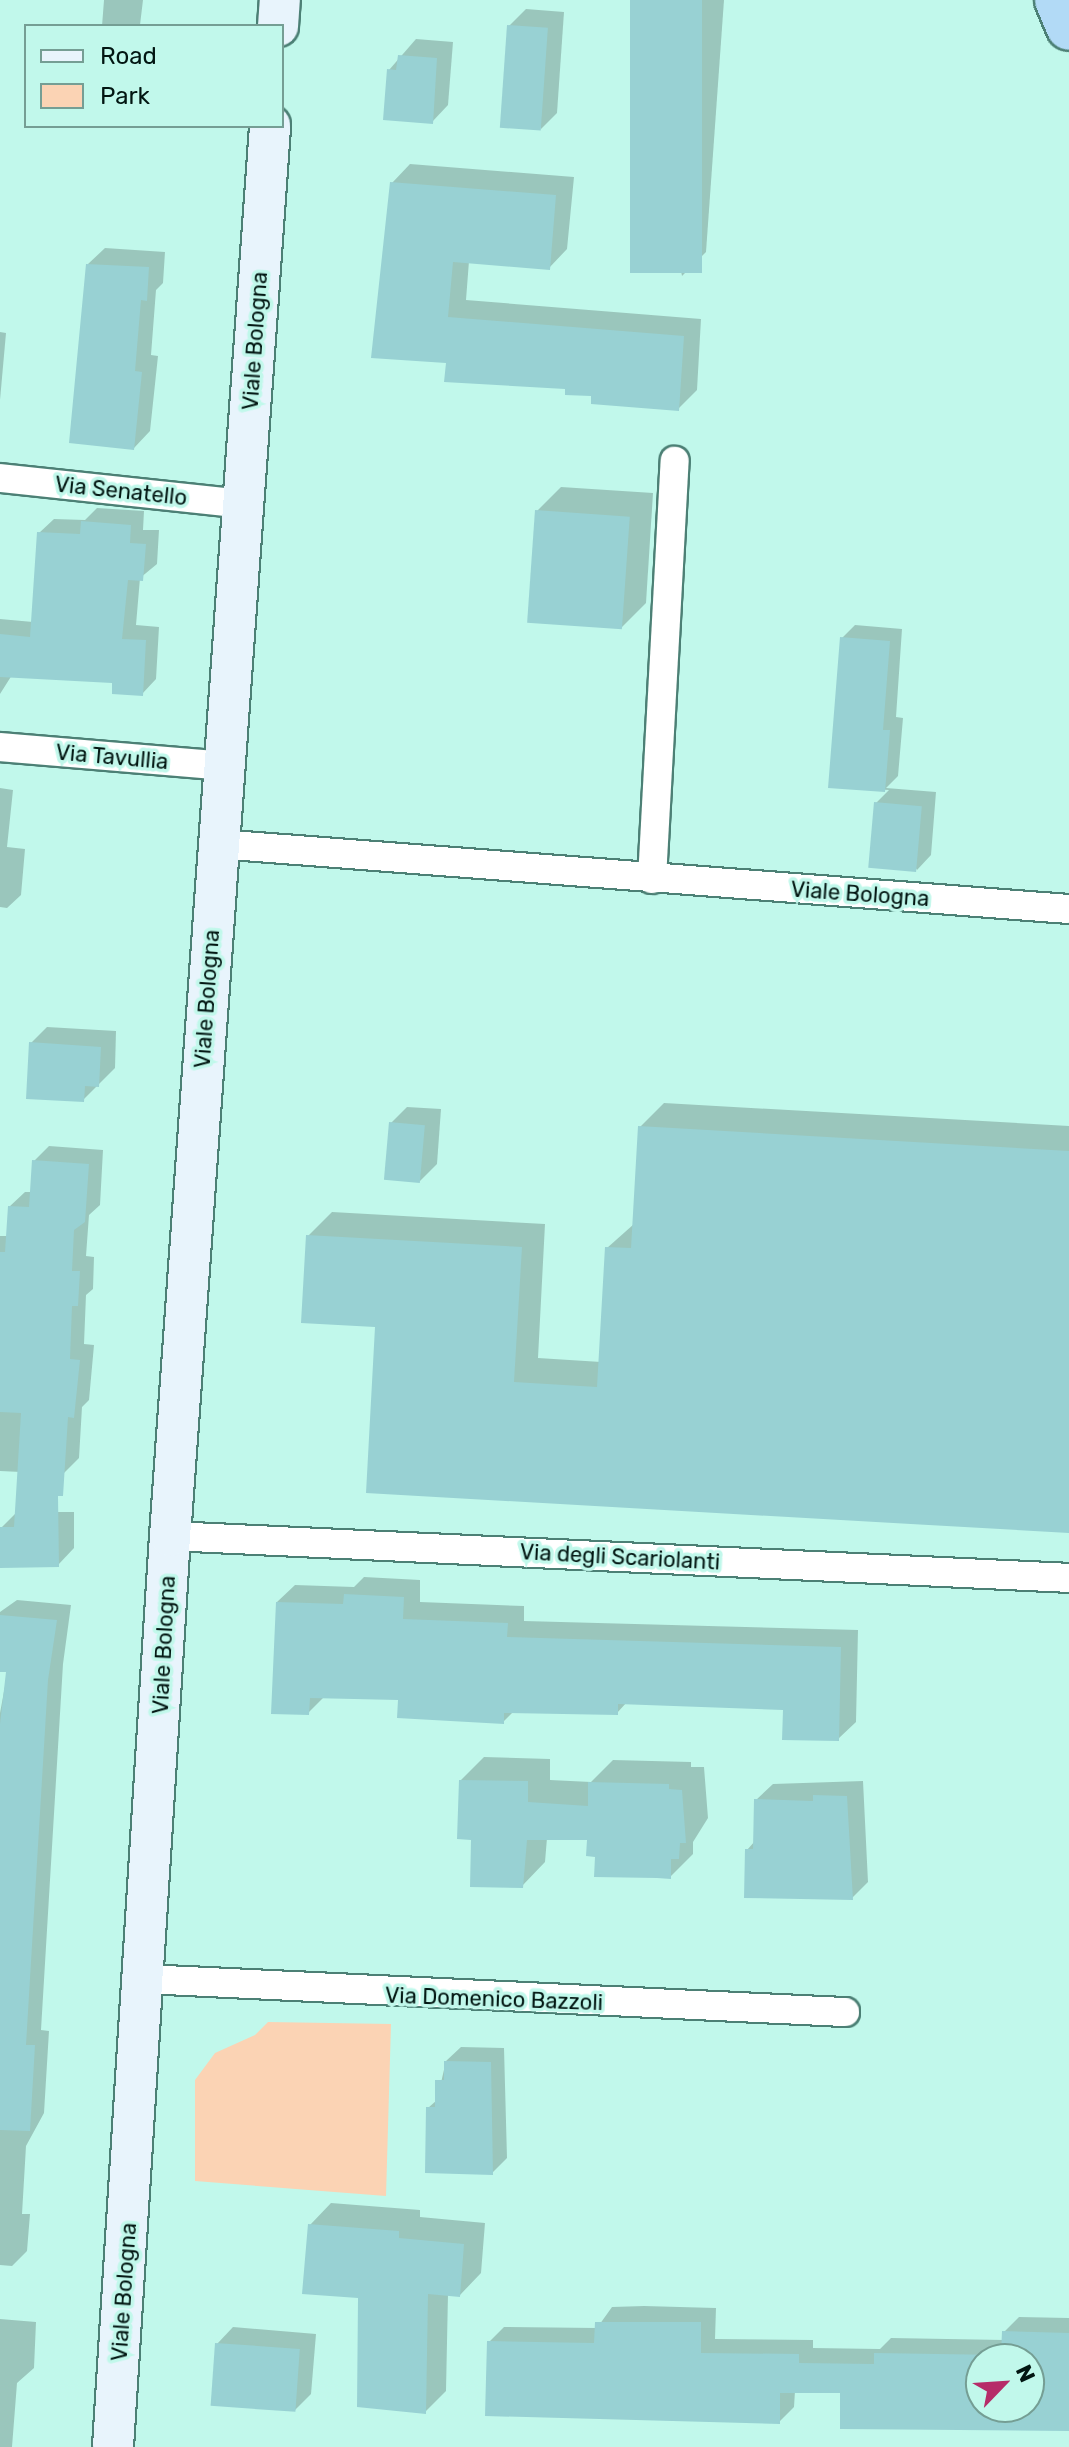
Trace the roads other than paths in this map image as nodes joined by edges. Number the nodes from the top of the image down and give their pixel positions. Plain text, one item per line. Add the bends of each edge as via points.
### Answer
1 (280, 0) edge
2 (1057, 0) edge
3 (278, 24) edge
4 (1069, 28) edge
5 (270, 128) edge
6 (675, 461) dead end
7 (0, 478) edge
8 (243, 504) junction
9 (0, 747) edge
10 (224, 766) junction
11 (218, 844) junction
12 (652, 879) junction
13 (1069, 909) edge
14 (170, 1536) junction
15 (1069, 1578) edge
16 (144, 1979) junction
17 (845, 2012) dead end
18 (113, 2447) edge

1 - 3 main road
2 - 4 highway
5 - 8 main road, Viale Bologna
6 - 12 street
7 - 8 street, Via Senatello
8 - 10 main road, Viale Bologna
9 - 10 street, Via Tavullia
10 - 11 main road, Viale Bologna
11 - 12 street, Viale Bologna
11 - 14 main road, Viale Bologna
12 - 13 street, Viale Bologna
14 - 15 street, Via degli Scariolanti
14 - 16 main road, Viale Bologna
16 - 17 street, Via Domenico Bazzoli
16 - 18 main road, Viale Bologna

